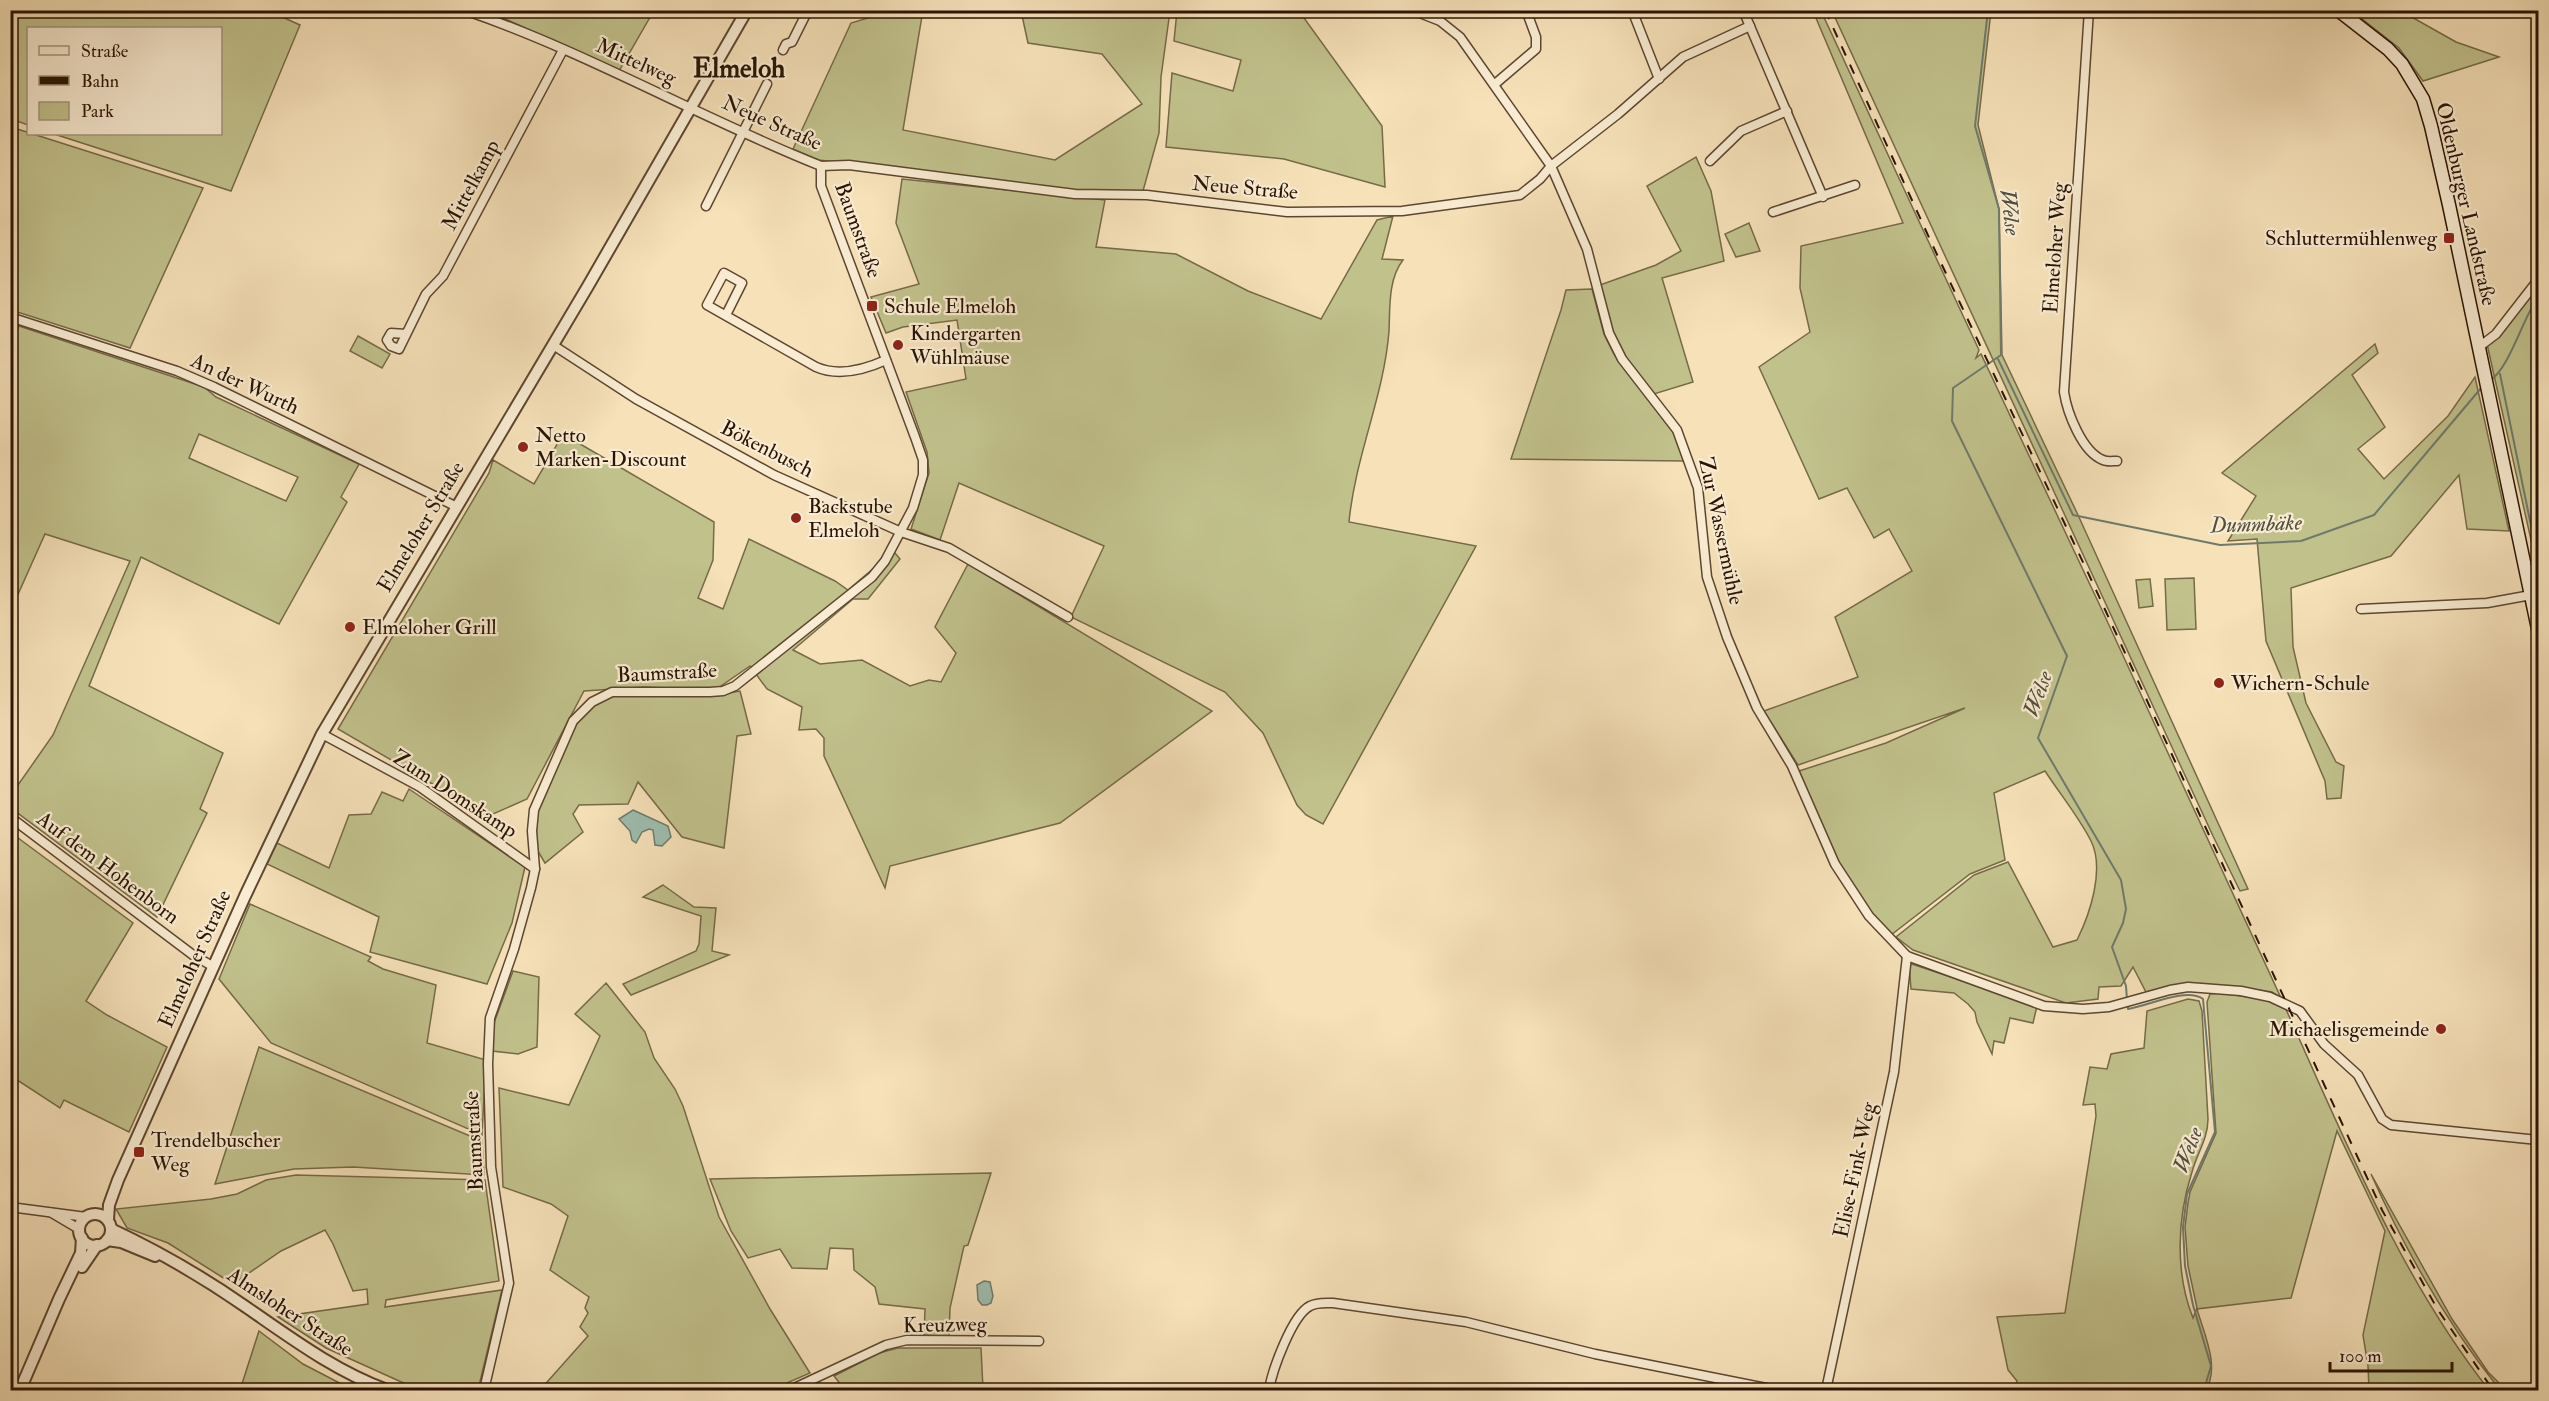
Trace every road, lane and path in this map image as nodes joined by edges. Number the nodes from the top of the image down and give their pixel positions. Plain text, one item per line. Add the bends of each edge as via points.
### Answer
1 (464, 10) edge
2 (747, 10) edge
3 (808, 10) edge
4 (1412, 10) edge
5 (1526, 10) edge
6 (1632, 10) edge
7 (1743, 10) edge
8 (2089, 10) edge
9 (2338, 10) edge
10 (1750, 26) junction
11 (563, 50) junction
12 (783, 50) dead end
13 (1659, 79) junction
14 (767, 84) dead end
15 (1495, 84) junction
16 (693, 108) junction
17 (1787, 111) junction
18 (744, 132) junction
19 (1710, 161) dead end
20 (821, 166) junction
21 (1551, 166) junction
22 (1855, 185) dead end
23 (1823, 197) junction
24 (706, 206) dead end
25 (1773, 212) dead end
26 (2538, 280) edge
27 (726, 315) junction
28 (10, 317) edge
29 (406, 334) dead end
30 (553, 345) junction
31 (2479, 347) junction
32 (886, 360) junction
33 (2117, 461) dead end
34 (455, 506) junction
35 (901, 532) junction
36 (2531, 595) junction
37 (2361, 609) dead end
38 (1068, 617) dead end
39 (2538, 629) edge
40 (322, 734) junction
41 (10, 817) edge
42 (535, 869) junction
43 (1907, 956) junction
44 (214, 967) junction
45 (2538, 1140) edge
46 (118, 1180) junction
47 (10, 1207) edge
48 (46, 1210) junction
49 (91, 1215) junction
50 (80, 1234) junction
51 (106, 1234) junction
52 (46, 1333) junction
53 (1039, 1341) dead end
54 (20, 1390) edge
55 (387, 1390) edge
56 (484, 1390) edge
57 (790, 1390) edge
58 (1269, 1390) edge
59 (1776, 1390) edge
60 (1826, 1390) edge

1 - 11 street, Mittelweg
2 - 16 street, Elmeloher Straße
3 - 12 street via 792,42
4 - 15 street, Zur Wassermühle via 1452,28
5 - 15 street via 1536,49
6 - 13 street
7 - 10 street
8 - 33 street, Elmeloher Weg via 2064,392 2071,420 2086,445 2103,460
9 - 31 main road, Oldenburger Landstraße via 2388,49 2402,64 2422,99
10 - 13 street, Neue Straße via 1683,57
10 - 17 street
11 - 16 street, Mittelweg
11 - 29 street, Mittelkamp via 442,276 426,294
13 - 21 street, Neue Straße
14 - 18 street
15 - 21 street, Zur Wassermühle
16 - 18 street, Neue Straße
16 - 30 street, Elmeloher Straße
17 - 19 street via 1741,131
17 - 23 street
18 - 20 street, Neue Straße
18 - 24 street
20 - 21 street, Neue Straße via 849,165 1075,194 1147,195 1287,212 1379,213 1520,195
20 - 32 street, Baumstraße via 821,186
21 - 43 street, Zur Wassermühle via 1587,249 1609,333 1622,359 1677,430 1689,459 1698,488 1713,600 1757,708 1792,766 1822,837 1848,885 1869,915
22 - 23 street
23 - 25 street
26 - 31 street via 2496,334
27 - 27 street via 742,283 724,273 707,305
27 - 32 street via 828,372 852,372
28 - 34 street, An der Wurth via 214,387
30 - 34 street, Elmeloher Straße
30 - 35 street, Bökenbusch via 636,399 774,475
31 - 36 main road, Oldenburger Landstraße
32 - 35 street, Baumstraße via 923,460 923,475 913,508
34 - 40 street, Elmeloher Straße
35 - 38 street, Bökenbusch via 949,548
35 - 42 street, Baumstraße via 872,577 735,686 710,692 612,692 592,702 573,721 534,810
36 - 37 street via 2487,603
36 - 39 main road, Oldenburger Landstraße
40 - 42 street, Zum Domskamp via 420,787
40 - 44 street, Elmeloher Straße
41 - 44 street, Auf dem Hohenborn
42 - 56 street, Baumstraße via 514,949 490,1018 491,1167 509,1283
43 - 45 street via 2044,1006 2109,1007 2188,987 2270,997 2300,1011 2324,1044 2358,1075 2382,1119 2391,1125
43 - 60 street, Elise-Fink-Weg via 1894,1072
44 - 46 street, Elmeloher Straße
46 - 49 street, Elmeloher Straße
46 - 51 street, Elmeloher Straße via 109,1205
47 - 48 street
48 - 49 street
48 - 50 street
49 - 50 street, Elmeloher Straße
49 - 51 street
50 - 51 street via 91,1245
50 - 52 street, Elmeloher Straße via 81,1253
51 - 52 street via 88,1256
51 - 55 street, Almsloher Straße via 173,1262 339,1370
52 - 54 street
53 - 57 street, Kreuzweg via 907,1340 886,1345
58 - 59 street via 1284,1344 1307,1307 1316,1303 1466,1322 1595,1354

